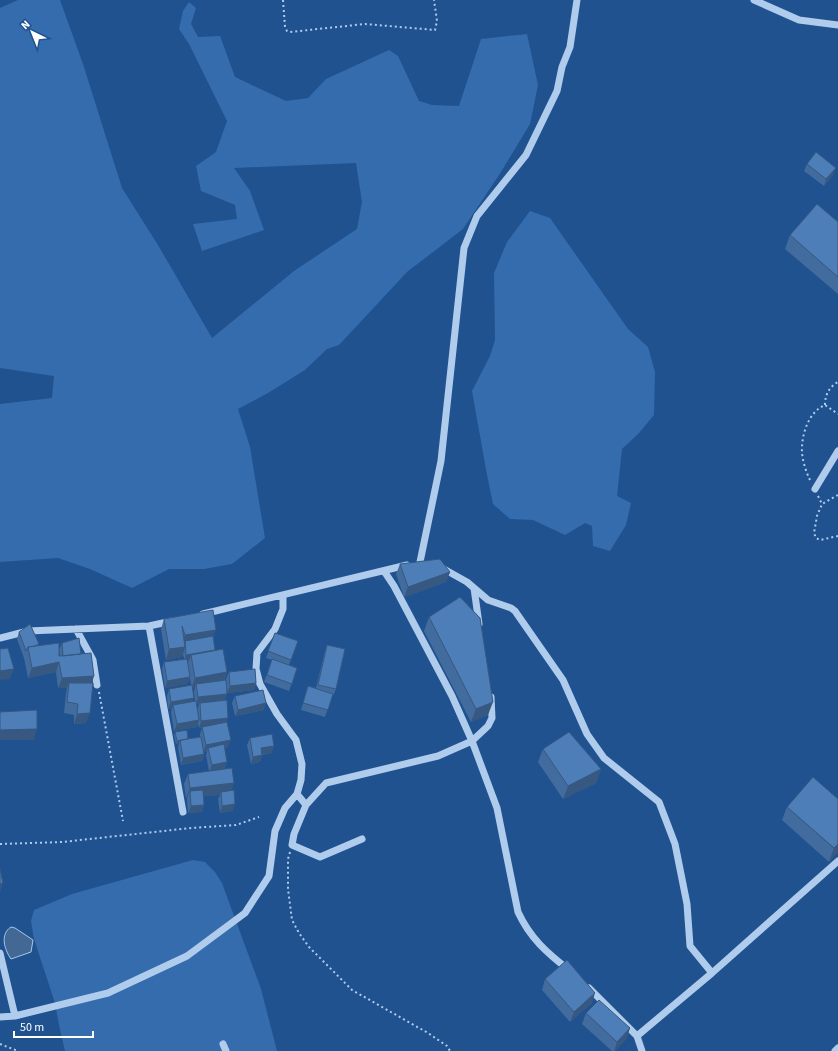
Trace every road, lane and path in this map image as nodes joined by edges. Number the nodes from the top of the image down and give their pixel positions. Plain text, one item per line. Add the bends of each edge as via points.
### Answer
1 (283, 0) edge
2 (434, 0) edge
3 (577, 0) edge
4 (754, 0) edge
5 (838, 25) edge
6 (838, 382) edge
7 (825, 405) junction
8 (838, 414) edge
9 (838, 451) edge
10 (815, 489) junction
11 (838, 495) edge
12 (822, 504) junction
13 (838, 536) edge
14 (426, 563) junction
15 (384, 571) junction
16 (474, 588) junction
17 (283, 596) junction
18 (194, 616) edge
19 (178, 620) edge
20 (149, 626) junction
21 (76, 629) junction
22 (480, 634) edge
23 (0, 638) edge
24 (97, 685) joint
25 (490, 687) edge
26 (472, 740) junction
27 (297, 794) junction
28 (306, 805) junction
29 (183, 812) dead end
30 (259, 817) dead end
31 (123, 821) dead end
32 (362, 839) dead end
33 (0, 844) edge
34 (292, 845) junction
35 (838, 861) edge
36 (0, 953) edge
37 (574, 974) edge
38 (712, 974) junction
39 (585, 984) edge
40 (15, 1016) junction
41 (0, 1017) edge
42 (637, 1036) junction
43 (0, 1044) edge
44 (838, 1048) edge
45 (18, 1051) edge
46 (450, 1051) edge
47 (642, 1051) edge
48 (835, 1051) edge

1 - 2 path via 284,27 290,32 366,24 435,30 437,21
3 - 14 street via 570,47 562,67 557,91 526,155 477,216 464,248 441,461
4 - 5 street via 799,20
6 - 7 path via 825,397
7 - 8 path
7 - 10 path via 812,416 804,432 802,453 806,472
9 - 10 street
10 - 12 path
11 - 12 path
12 - 13 path via 817,516 814,533 816,538 820,540
14 - 15 street
14 - 16 street via 439,566
15 - 17 street
15 - 26 street via 452,696
16 - 22 street
16 - 38 street via 488,600 515,611 563,680 587,734 604,758 658,802 675,844 687,904 690,946
17 - 18 street
17 - 27 street via 283,609 275,629 257,653 256,669 260,684 296,740 302,764
19 - 20 street
20 - 21 street
20 - 29 street
21 - 23 street via 28,631
21 - 24 street via 93,660
24 - 31 path
25 - 26 street via 492,718 488,726
26 - 28 street via 438,756 326,783
26 - 37 street via 496,808 518,912 524,926 546,952
27 - 28 street
27 - 40 street via 285,808 275,830 269,876 245,913 187,956 108,994
28 - 34 street
30 - 33 path via 236,825 62,842
32 - 34 street via 320,857
34 - 46 path via 288,860 288,889 292,920 309,947 352,990 428,1033
35 - 38 street
36 - 40 street
38 - 42 street
39 - 42 street
40 - 41 street
42 - 47 street
43 - 45 path
44 - 48 street

